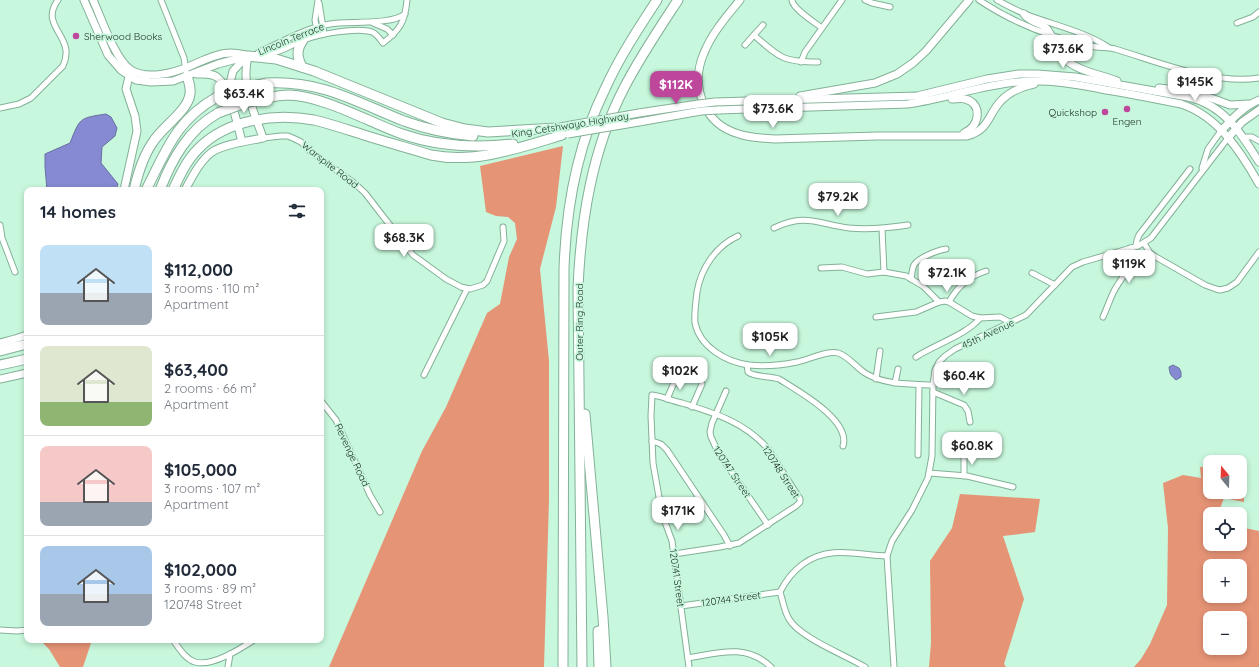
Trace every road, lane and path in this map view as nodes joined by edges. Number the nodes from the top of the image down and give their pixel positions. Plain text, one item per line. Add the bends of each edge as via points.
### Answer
1 (58, 0) edge
2 (84, 0) edge
3 (93, 0) edge
4 (161, 0) edge
5 (318, 0) edge
6 (407, 0) edge
7 (657, 0) edge
8 (678, 0) edge
9 (740, 0) edge
10 (792, 0) edge
11 (842, 0) edge
12 (865, 0) edge
13 (969, 0) edge
14 (979, 0) edge
15 (997, 0) edge
16 (890, 7) dead end
17 (1259, 12) edge
18 (405, 14) junction
19 (1024, 14) junction
20 (370, 22) junction
21 (1237, 23) dead end
22 (323, 25) junction
23 (763, 25) dead end
24 (316, 27) junction
25 (822, 28) junction
26 (1050, 34) junction
27 (321, 35) junction
28 (754, 35) junction
29 (393, 36) junction
30 (303, 40) junction
31 (745, 45) dead end
32 (1108, 47) junction
33 (1038, 51) dead end
34 (248, 56) junction
35 (1063, 57) junction
36 (801, 62) junction
37 (818, 62) dead end
38 (302, 67) junction
39 (130, 73) junction
40 (188, 73) junction
41 (1259, 78) edge
42 (1060, 82) junction
43 (1136, 88) junction
44 (228, 90) junction
45 (775, 100) junction
46 (1259, 100) edge
47 (917, 103) junction
48 (1249, 104) junction
49 (0, 108) edge
50 (700, 108) junction
51 (1259, 110) edge
52 (257, 119) junction
53 (1230, 121) junction
54 (237, 125) junction
55 (556, 128) junction
56 (1236, 128) junction
57 (1221, 131) junction
58 (565, 134) junction
59 (952, 136) junction
60 (1243, 137) junction
61 (263, 138) junction
62 (1228, 138) junction
63 (1259, 141) edge
64 (242, 142) junction
65 (1259, 162) edge
66 (1190, 169) dead end
67 (1201, 171) junction
68 (1259, 184) edge
69 (125, 187) edge
70 (135, 187) edge
71 (147, 187) edge
72 (161, 187) edge
73 (174, 187) edge
74 (187, 187) edge
75 (0, 225) edge
76 (908, 225) dead end
77 (503, 227) dead end
78 (774, 228) dead end
79 (882, 229) junction
80 (738, 236) dead end
81 (1144, 243) junction
82 (1136, 246) junction
83 (1130, 248) junction
84 (946, 249) dead end
85 (1259, 252) edge
86 (820, 268) dead end
87 (15, 272) dead end
88 (884, 272) junction
89 (986, 272) dead end
90 (1032, 273) dead end
91 (911, 279) junction
92 (1055, 285) junction
93 (467, 289) junction
94 (939, 302) junction
95 (949, 302) junction
96 (876, 316) dead end
97 (1103, 317) dead end
98 (980, 318) junction
99 (1011, 323) junction
100 (24, 336) edge
101 (0, 343) edge
102 (579, 343) junction
103 (24, 345) edge
104 (0, 351) edge
105 (880, 351) dead end
106 (916, 357) dead end
107 (24, 360) edge
108 (24, 363) edge
109 (748, 365) junction
110 (0, 366) edge
111 (898, 369) dead end
112 (24, 374) edge
113 (424, 375) dead end
114 (680, 376) dead end
115 (0, 378) edge
116 (876, 379) junction
117 (895, 383) junction
118 (702, 384) dead end
119 (919, 384) junction
120 (933, 385) junction
121 (726, 391) dead end
122 (933, 392) junction
123 (652, 396) joint
124 (667, 399) junction
125 (324, 405) edge
126 (692, 407) junction
127 (716, 415) junction
128 (970, 422) dead end
129 (652, 441) junction
130 (843, 446) dead end
131 (918, 455) dead end
132 (964, 455) dead end
133 (929, 472) junction
134 (964, 476) junction
135 (1013, 486) dead end
136 (380, 512) dead end
137 (768, 525) junction
138 (730, 546) junction
139 (674, 554) junction
140 (597, 556) junction
141 (887, 556) junction
142 (780, 592) junction
143 (563, 606) junction
144 (681, 606) junction
145 (0, 630) edge
146 (24, 630) edge
147 (176, 643) edge
148 (249, 643) edge
149 (230, 654) junction
150 (688, 658) junction
151 (228, 667) edge
152 (560, 667) edge
153 (563, 667) edge
154 (582, 667) edge
155 (599, 667) edge
156 (606, 667) edge
157 (689, 667) edge
158 (771, 667) edge
159 (865, 667) edge
160 (894, 667) edge

1 - 49 street via 52,18 66,48 62,66 30,98 19,104
2 - 39 main road via 108,55 113,62
3 - 39 main road via 115,50
4 - 40 street
5 - 22 street
5 - 24 street
6 - 18 street, Lincoln Terrace
7 - 143 highway, Outer Ring Road via 630,42 601,97 583,145 568,210 564,269
8 - 102 highway, Outer Ring Road via 624,88 599,152 588,191 581,243 578,288
9 - 59 main road via 713,34 703,54 698,76 700,98 713,119 722,127 738,134 759,138
10 - 25 street via 796,8
11 - 25 street
12 - 16 street
13 - 45 main road via 933,44 900,71 882,81
14 - 26 street via 1015,20
15 - 19 street
17 - 21 street
18 - 20 street, Lincoln Terrace via 394,19
18 - 29 street, Lincoln Terrace
19 - 26 main road via 1045,27
19 - 32 street via 1084,35
20 - 22 street, Lincoln Terrace
20 - 29 street, Lincoln Terrace via 383,26
22 - 24 street, Lincoln Terrace
22 - 27 street
23 - 28 street
24 - 27 street
24 - 34 street, Lincoln Terrace
25 - 36 street
26 - 32 street via 1091,46
26 - 35 main road
27 - 29 street, Lincoln Terrace via 366,31 373,33 383,43
27 - 30 street, Lincoln Terrace
28 - 31 street
28 - 36 street via 778,56
30 - 34 street, Lincoln Terrace via 276,52
30 - 38 highway via 297,56
32 - 41 street via 1205,75 1228,79
33 - 35 main road via 1044,48 1052,49
34 - 38 highway via 276,59
34 - 40 main road
34 - 44 main road via 233,70
34 - 52 main road via 245,79
35 - 43 main road via 1079,68
36 - 37 street
38 - 55 highway via 442,123 465,129 488,132
39 - 40 main road via 136,80 163,82 173,81
39 - 69 main road via 126,89 137,131
40 - 44 main road via 218,77
40 - 70 highway via 191,87 189,99 153,140 143,160
42 - 47 main road, King Cetshwayo Highway via 1009,83
42 - 57 main road, King Cetshwayo Highway via 1181,104 1200,113
42 - 59 main road via 1015,90 1002,100 989,120 976,132 967,136
43 - 45 main road, King Cetshwayo Highway via 1075,77 1019,74 917,96
43 - 48 main road via 1177,89 1195,92 1230,105
43 - 53 main road, King Cetshwayo Highway via 1191,98 1217,109
44 - 54 main road
45 - 50 main road, King Cetshwayo Highway, bridge via 715,102
46 - 48 main road
47 - 50 main road, King Cetshwayo Highway, bridge via 718,110
47 - 59 main road via 962,98 972,103 978,114 973,127
48 - 53 main road
50 - 55 main road, King Cetshwayo Highway, bridge via 639,113
50 - 58 main road, King Cetshwayo Highway, bridge via 639,122
51 - 56 main road
52 - 54 highway
52 - 58 highway via 315,120 444,158 492,154
52 - 61 main road
53 - 56 main road, King Cetshwayo Highway
53 - 57 main road
54 - 64 main road
54 - 73 highway via 216,134 198,149
55 - 71 highway, King Cetshwayo Highway, bridge via 489,137 457,135 420,126 326,89 295,83 267,83 238,89 217,97 193,114 164,151
56 - 60 main road, King Cetshwayo Highway
56 - 62 main road
57 - 62 main road, King Cetshwayo Highway
57 - 67 street, 45th Avenue via 1208,149
58 - 72 highway, King Cetshwayo Highway, bridge via 499,146 447,145 401,133 307,98 288,95 271,97 244,103 218,113 200,126 174,159
60 - 63 street via 1252,137
60 - 65 main road, King Cetshwayo Highway
61 - 64 main road
61 - 93 street, Warspite Road via 288,136 301,142 312,153 360,187 413,255 446,279
62 - 67 street, 45th Avenue
62 - 68 main road, King Cetshwayo Highway via 1244,158
64 - 74 main road via 211,153
66 - 82 street via 1139,235
67 - 81 street, 45th Avenue via 1156,233
75 - 87 street via 2,238
76 - 79 street
77 - 93 street via 504,240 487,281 477,288
78 - 79 street via 791,221 805,220 850,228
79 - 88 street
80 - 109 street via 724,243 707,265 698,286 695,317 700,336 708,346 722,356
81 - 82 street, 45th Avenue
81 - 85 street via 1156,257 1216,289 1228,288 1237,282
82 - 83 street, 45th Avenue
83 - 92 street, 45th Avenue via 1072,267
83 - 97 street via 1130,266
84 - 91 street via 937,250 917,261
86 - 88 street via 842,267 867,274
88 - 91 street
89 - 95 street via 964,282
90 - 92 street
91 - 94 street via 923,286
92 - 99 street, 45th Avenue via 1033,309
93 - 113 street
94 - 95 street
94 - 96 street via 916,312
95 - 98 street
98 - 99 street via 1000,317
98 - 106 street via 968,329
99 - 120 street, 45th Avenue via 945,356 935,370
100 - 101 main road
102 - 140 highway
102 - 154 highway, Outer Ring Road
103 - 104 highway
105 - 116 street
107 - 110 highway
108 - 110 highway
109 - 116 street via 787,363 838,353
109 - 130 street via 750,375 779,379 825,411 842,431 845,441
111 - 117 street
112 - 115 main road
114 - 124 street
116 - 117 street
117 - 119 street
118 - 126 street
119 - 120 street
119 - 131 street
120 - 122 street, 45th Avenue
121 - 127 street, 120747 Street
122 - 128 street via 964,405
122 - 133 street, 45th Avenue via 932,456
123 - 124 street, 120748 Street
123 - 129 street, 120741 Street
124 - 126 street, 120748 Street
125 - 136 street, Revenge Road via 336,420
126 - 127 street, 120748 Street
127 - 137 street, 120747 Street via 710,432 712,441
127 - 137 street, 120748 Street via 734,422 764,445 798,495 800,502
129 - 138 street via 661,444 667,450
129 - 139 street, 120741 Street via 661,508
132 - 134 street
133 - 134 street
133 - 141 street, 45th Avenue via 920,496 892,541
134 - 135 street
137 - 138 street via 744,541
138 - 139 street
139 - 144 street, 120741 Street
140 - 155 highway
140 - 156 highway
141 - 142 street via 836,552 820,555 788,576
141 - 160 street, 45th Avenue
142 - 144 street, 120744 Street
142 - 159 street via 788,618 796,628
143 - 152 highway
143 - 153 highway, Outer Ring Road
144 - 150 street, 120741 Street
145 - 146 street
147 - 149 street via 188,658 195,662 214,660
148 - 149 street
149 - 151 street
150 - 157 street, 120741 Street
150 - 158 street via 737,651 754,656

